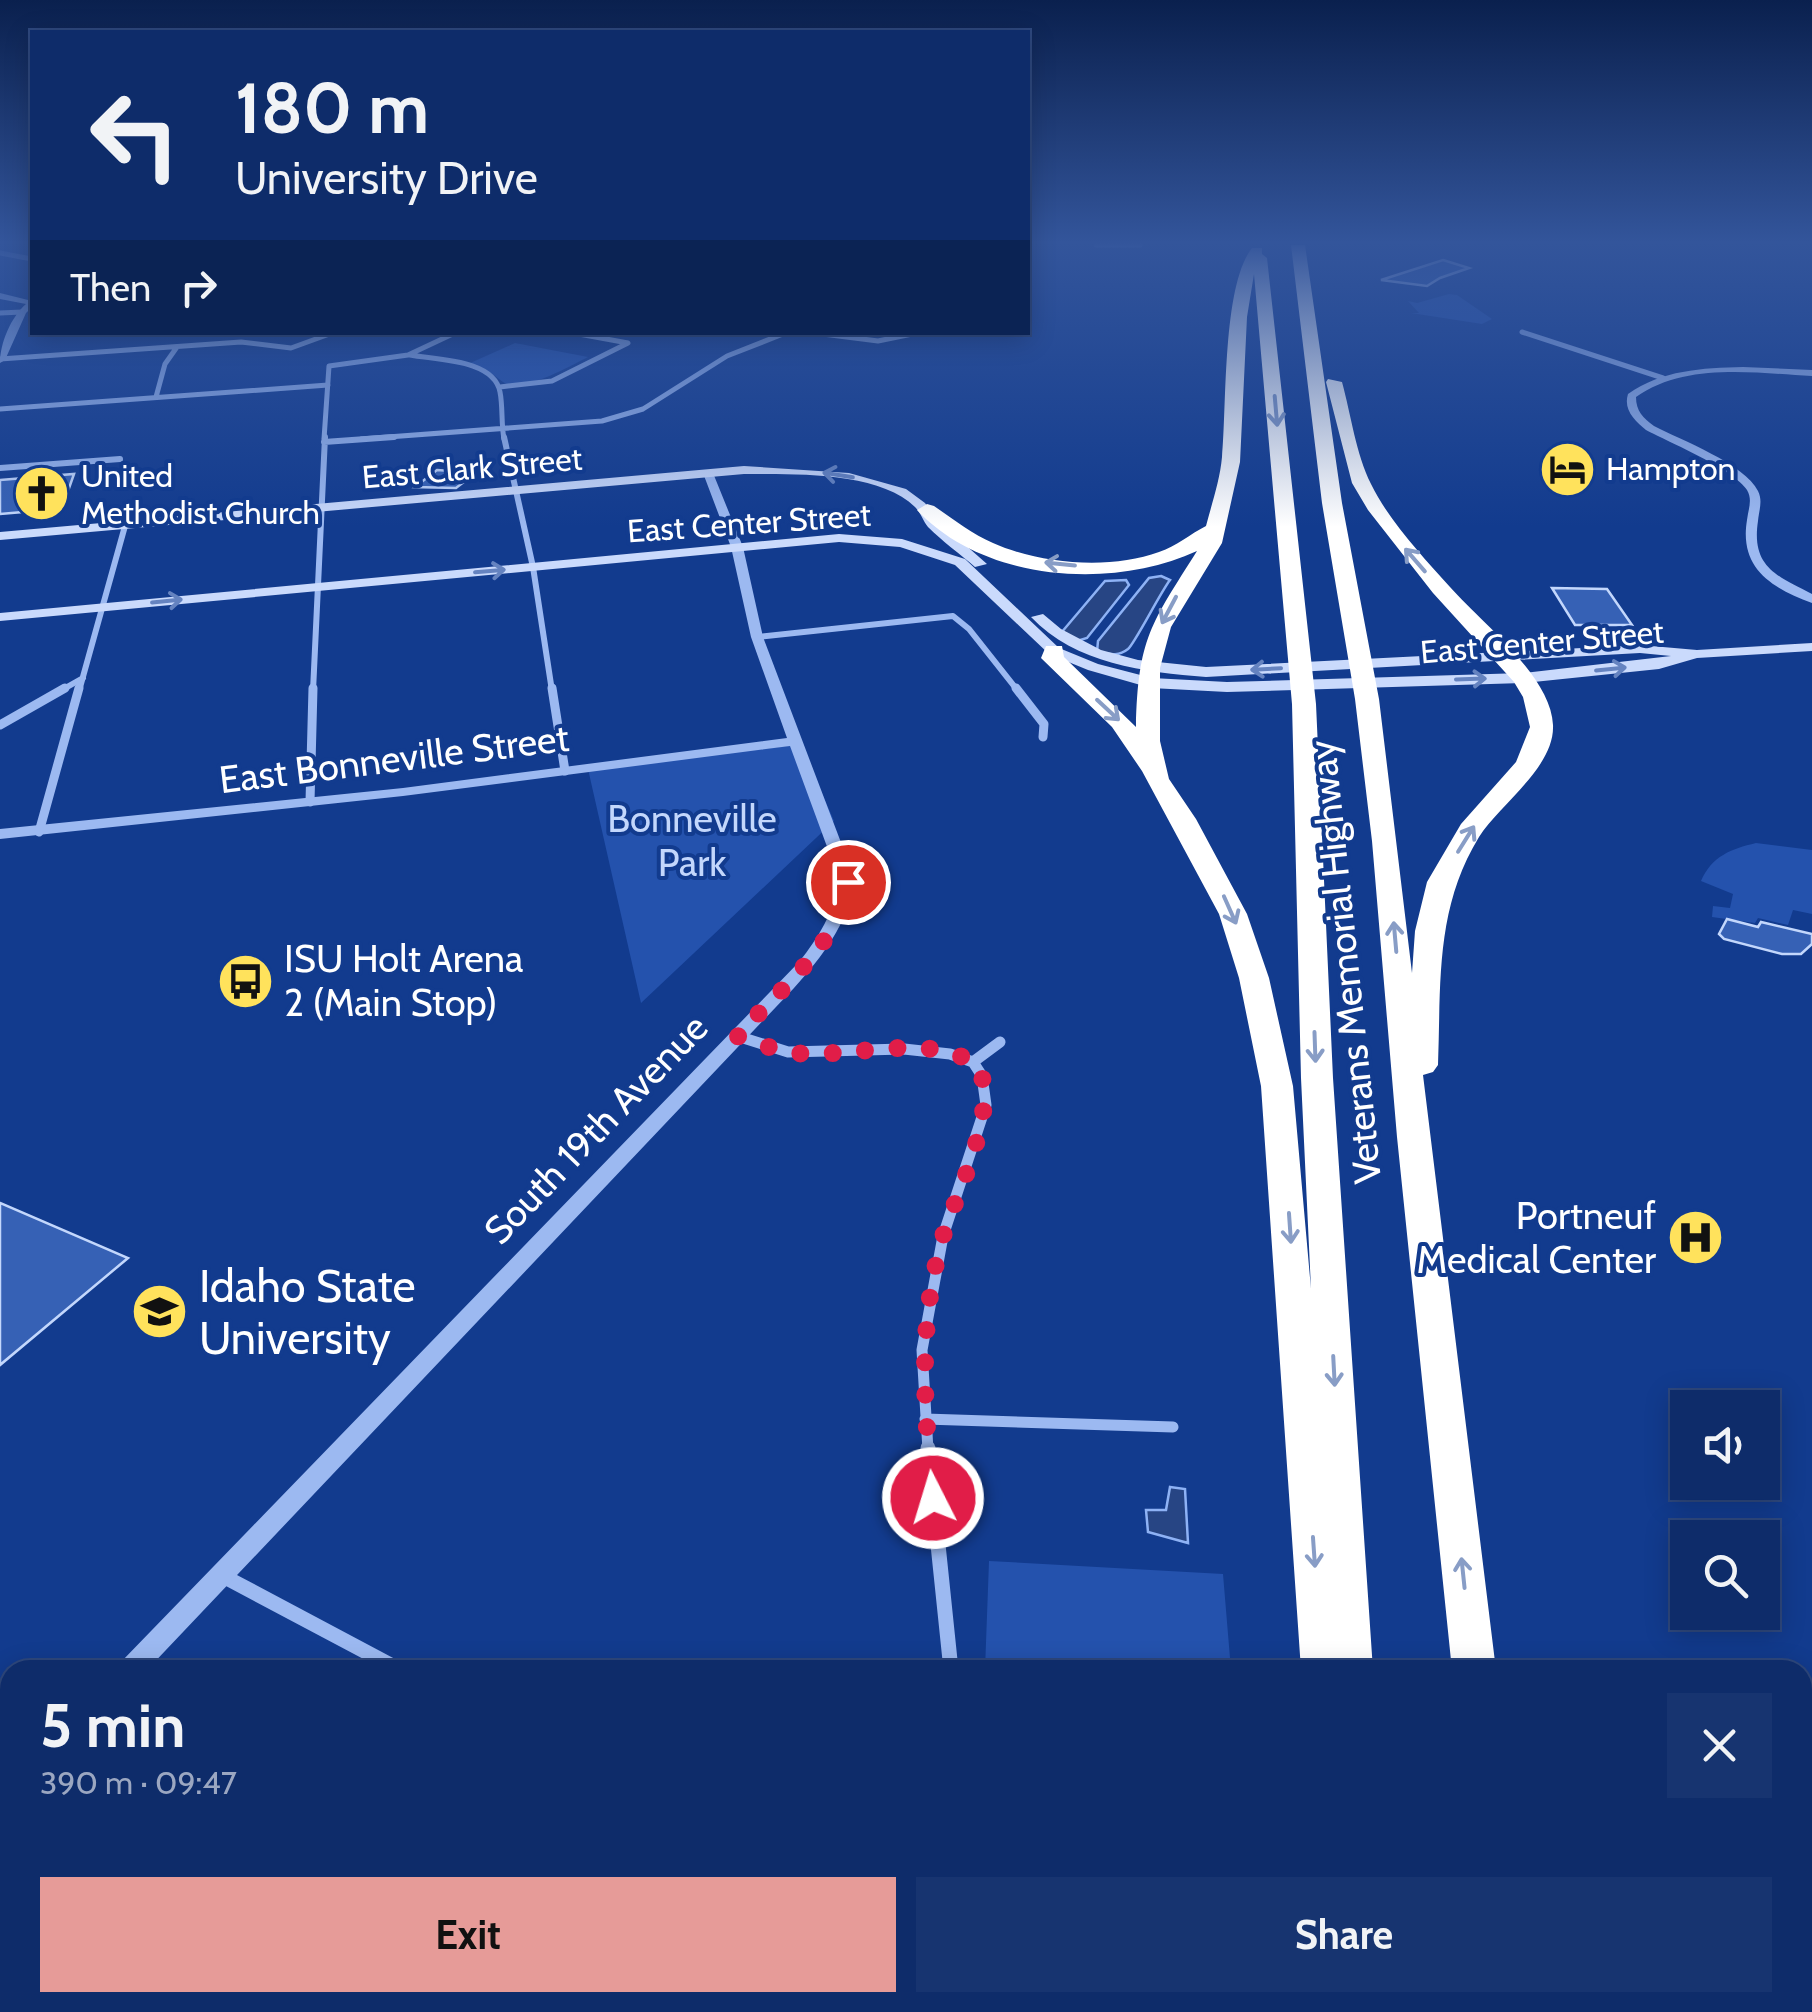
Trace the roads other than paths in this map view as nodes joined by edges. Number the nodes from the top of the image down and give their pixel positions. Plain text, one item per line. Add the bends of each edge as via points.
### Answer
1 (319, 339) edge
2 (442, 339) edge
3 (609, 339) edge
4 (770, 339) edge
5 (862, 339) edge
6 (888, 339) edge
7 (1238, 339) edge
8 (1269, 339) edge
9 (1310, 339) edge
10 (1326, 339) edge
11 (1543, 339) edge
12 (177, 346) junction
13 (408, 355) junction
14 (0, 359) edge
15 (1812, 373) edge
16 (1663, 378) junction
17 (328, 385) junction
18 (500, 387) junction
19 (156, 397) junction
20 (0, 409) edge
21 (502, 428) junction
22 (324, 442) junction
23 (120, 459) dead end
24 (0, 468) edge
25 (708, 473) junction
26 (515, 492) junction
27 (320, 509) junction
28 (930, 516) junction
29 (124, 526) junction
30 (1215, 526) junction
31 (0, 536) edge
32 (872, 539) junction
33 (737, 547) junction
34 (534, 567) junction
35 (315, 587) junction
36 (1812, 599) edge
37 (100, 608) junction
38 (0, 618) edge
39 (758, 636) junction
40 (1812, 647) edge
41 (1054, 651) junction
42 (1697, 654) junction
43 (1514, 668) junction
44 (1150, 675) junction
45 (84, 677) junction
46 (0, 725) edge
47 (1043, 737) dead end
48 (795, 741) junction
49 (565, 771) junction
50 (1156, 780) junction
51 (310, 802) junction
52 (39, 832) junction
53 (0, 834) edge
54 (737, 1036) junction
55 (1000, 1042) dead end
56 (972, 1062) junction
57 (1414, 1137) junction
58 (926, 1419) junction
59 (1173, 1426) dead end
60 (220, 1574) junction
61 (139, 1660) edge
62 (381, 1660) edge
63 (950, 1660) edge
64 (1322, 1660) edge
65 (1350, 1660) edge
66 (1473, 1660) edge

1 - 12 street via 277,349 241,342
2 - 13 street
3 - 18 street via 628,342 552,382
4 - 21 street via 727,356 644,410 602,422
5 - 6 street
7 - 30 highway via 1231,462
8 -> 65 highway, Veterans Memorial Highway via 1304,704 1316,1078
57 -> 9 highway, Veterans Memorial Highway via 1386,841
43 -> 10 highway via 1396,538 1361,483
11 - 16 street
12 - 14 street
12 - 19 street
13 - 17 street via 329,366
13 - 18 street via 476,367
15 - 16 street
16 - 36 street via 1631,396 1632,409 1640,420 1742,478 1756,502 1752,554 1773,578
17 - 19 street
17 - 22 street
18 - 21 street
19 - 20 street
21 - 22 street
21 - 26 street
22 - 27 street
23 - 24 street
25 - 26 main road, East Clark Street
28 -> 25 main road, East Clark Street via 898,491 836,474
25 - 33 street, South 19th Avenue
26 - 27 main road, East Clark Street
26 - 34 street
27 - 29 main road, East Clark Street
27 - 35 street
30 -> 28 highway via 1186,552 1133,565 1086,566 989,549
28 - 32 main road via 893,538
28 - 44 main road, East Center Street via 1052,630
29 - 31 main road, East Clark Street
29 - 37 street
30 -> 44 highway via 1212,543 1160,626
32 - 33 main road, East Center Street
32 - 41 main road, East Center Street via 920,546 960,562
33 - 34 main road, East Center Street
33 - 39 street, South 19th Avenue
35 -> 34 main road, East Center Street
34 - 49 street
37 -> 35 main road, East Center Street
35 - 51 street
37 - 38 main road, East Center Street
37 - 45 street
39 - 47 street via 953,616 1044,724
39 - 48 street, South 19th Avenue
40 - 42 main road, East Center Street
41 - 44 main road, East Center Street via 1092,667
41 -> 50 highway via 1052,658 1122,722
43 -> 42 main road, East Center Street via 1660,664
42 - 43 main road, East Center Street via 1640,650
43 -> 44 main road, East Center Street
44 -> 43 main road, East Center Street via 1227,687
57 -> 43 highway via 1429,931 1441,882 1470,830 1528,764 1542,727 1540,711
44 - 50 highway via 1148,741
45 - 46 street
45 - 52 street
48 - 49 street, East Bonneville Street
48 - 54 street, South 19th Avenue via 848,882 845,908
49 - 51 street, East Bonneville Street
50 -> 64 highway via 1234,914 1277,1086
51 - 52 street, East Bonneville Street
52 - 53 street, East Bonneville Street
54 - 56 street via 788,1052 904,1048
54 - 60 street, South 19th Avenue
55 - 56 street
56 - 58 street via 982,1076 986,1105 943,1236 922,1350
66 -> 57 highway, Veterans Memorial Highway
58 - 59 street
58 - 63 street
60 - 61 street, South 19th Avenue
60 - 62 street

